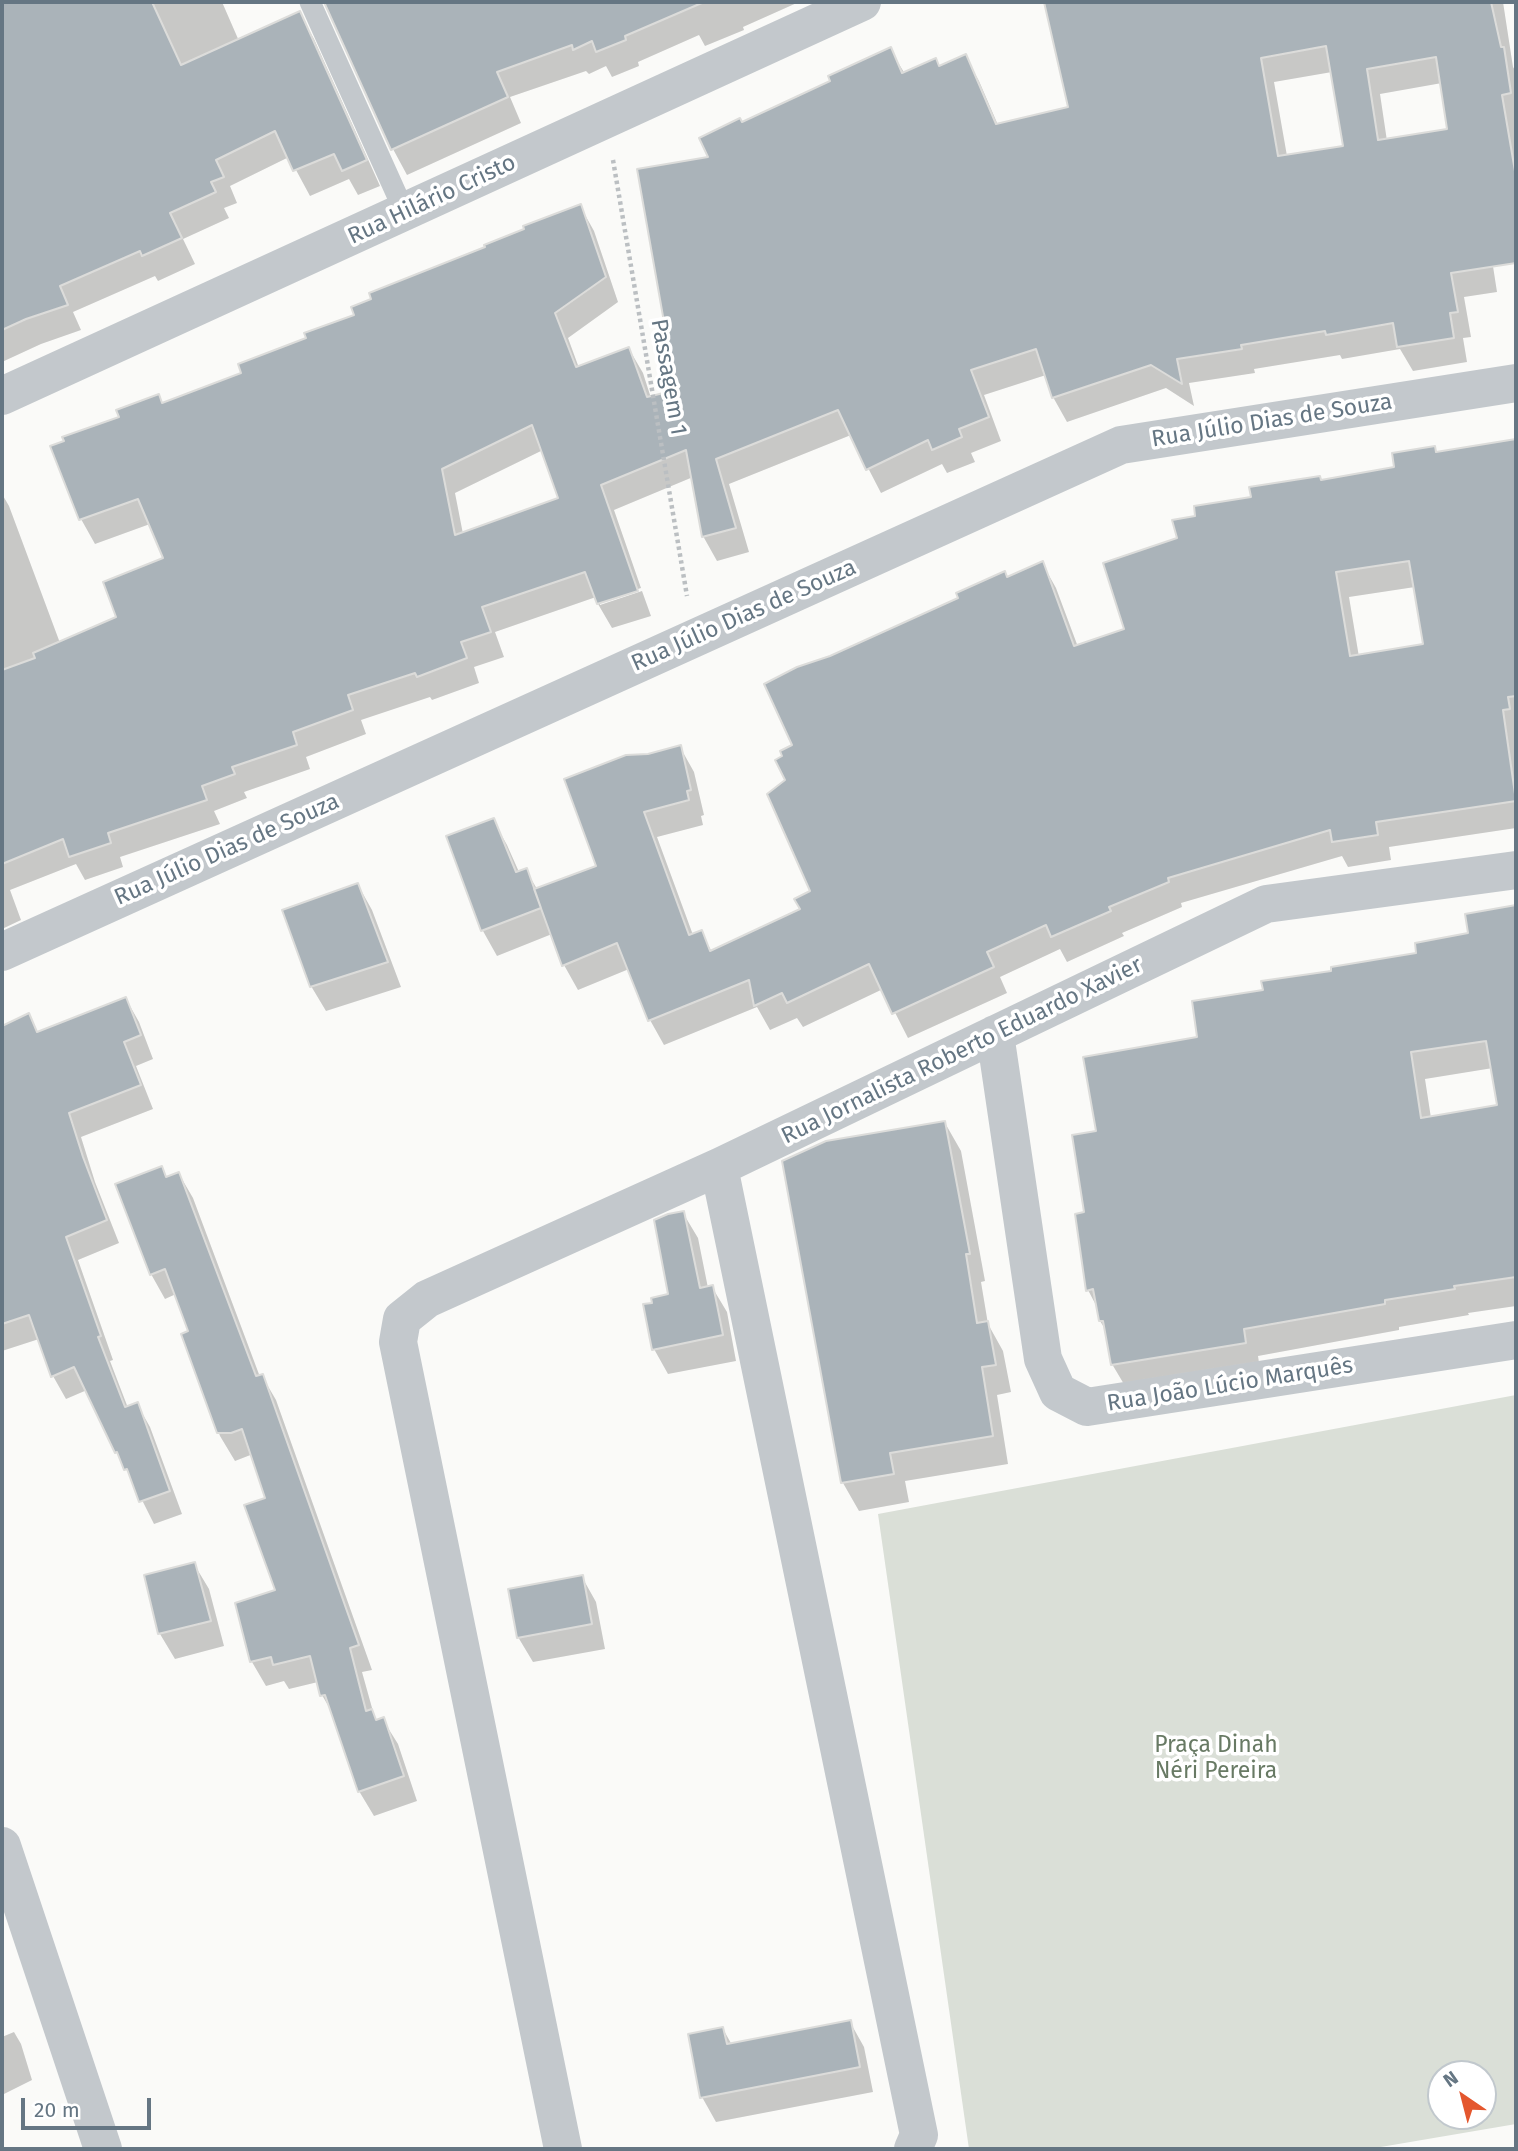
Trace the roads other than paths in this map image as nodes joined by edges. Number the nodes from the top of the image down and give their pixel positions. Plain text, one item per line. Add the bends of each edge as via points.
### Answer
1 (310, 2) edge
2 (862, 2) edge
3 (405, 213) junction
4 (1516, 383) edge
5 (2, 396) edge
6 (1516, 870) edge
7 (2, 952) edge
8 (995, 1034) junction
9 (719, 1167) junction
10 (1516, 1340) edge
11 (2, 1846) edge
12 (103, 2149) edge
13 (564, 2149) edge
14 (913, 2149) edge

1 - 3 lane
2 - 3 street, Rua Hilário Cristo
3 - 5 street, Rua Hilário Cristo
4 - 7 street, Rua Júlio Dias de Souza via 1121,445
6 - 8 street, Rua Jornalista Roberto Eduardo Xavier via 1266,904
8 - 9 street, Rua Jornalista Roberto Eduardo Xavier
8 - 10 street, Rua João Lúcio Marquês via 1043,1359 1058,1392 1087,1408
9 - 13 street, Rua Jornalista Roberto Eduardo Xavier via 427,1299 402,1319 398,1342
9 - 14 street via 919,2136
11 - 12 street

